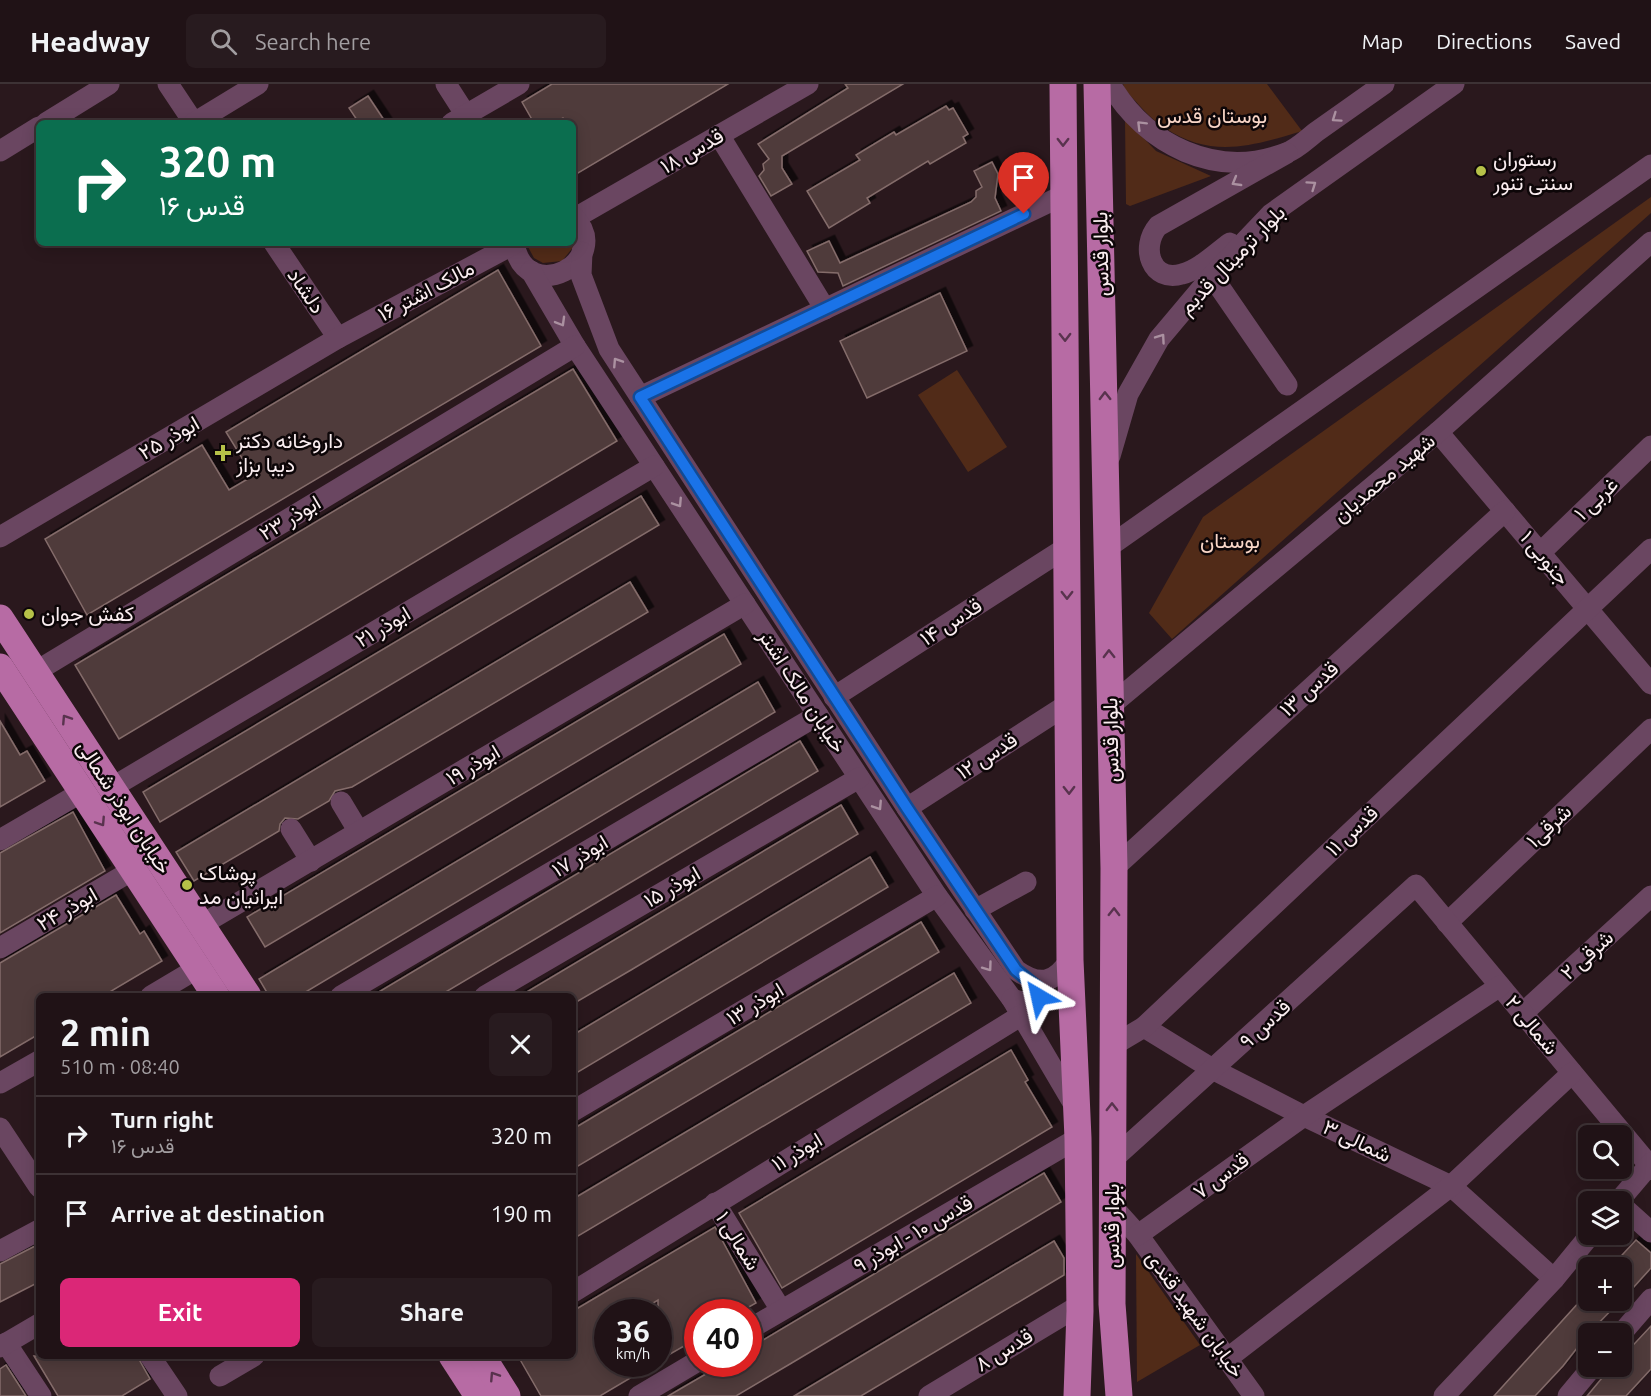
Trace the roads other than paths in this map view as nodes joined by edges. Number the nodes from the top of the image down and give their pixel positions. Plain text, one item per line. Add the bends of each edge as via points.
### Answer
1 (109, 84) edge
2 (168, 84) edge
3 (258, 84) edge
4 (446, 84) edge
5 (519, 84) edge
6 (808, 84) edge
7 (1063, 84) edge
8 (1097, 84) edge
9 (1110, 84) edge
10 (1384, 84) edge
11 (1455, 84) edge
12 (51, 120) edge
13 (192, 120) edge
14 (199, 120) edge
15 (463, 120) edge
16 (36, 129) edge
17 (719, 135) junction
18 (0, 151) edge
19 (1287, 153) junction
20 (1651, 165) edge
21 (1064, 195) junction
22 (1271, 214) junction
23 (576, 216) edge
24 (576, 221) edge
25 (1651, 242) edge
26 (276, 246) edge
27 (510, 246) edge
28 (515, 246) edge
29 (582, 252) junction
30 (531, 271) junction
31 (1212, 276) junction
32 (825, 309) junction
33 (338, 339) junction
34 (575, 346) junction
35 (1287, 385) dead end
36 (640, 397) junction
37 (1438, 432) junction
38 (1651, 446) edge
39 (654, 466) junction
40 (1107, 469) junction
41 (1505, 511) junction
42 (0, 537) edge
43 (1067, 547) junction
44 (1107, 548) junction
45 (1651, 549) edge
46 (1540, 553) junction
47 (745, 604) junction
48 (1588, 609) junction
49 (0, 618) edge
50 (35, 672) junction
51 (4, 681) edge
52 (1651, 684) edge
53 (834, 697) junction
54 (1068, 704) junction
55 (1110, 706) junction
56 (818, 715) junction
57 (1651, 729) edge
58 (859, 778) junction
59 (111, 788) junction
60 (82, 792) junction
61 (341, 802) dead end
62 (907, 808) junction
63 (291, 829) dead end
64 (359, 832) junction
65 (0, 840) edge
66 (311, 861) junction
67 (1114, 867) junction
68 (133, 870) junction
69 (1026, 882) dead end
70 (1416, 885) joint
71 (937, 896) junction
72 (1651, 896) edge
73 (975, 909) junction
74 (1447, 922) junction
75 (201, 925) junction
76 (0, 948) edge
77 (1070, 960) junction
78 (198, 968) junction
79 (1029, 979) junction
80 (1500, 986) junction
81 (156, 993) edge
82 (214, 993) edge
83 (246, 993) edge
84 (346, 993) edge
85 (490, 993) edge
86 (1017, 1007) junction
87 (1523, 1014) junction
88 (1144, 1027) junction
89 (1112, 1046) junction
90 (36, 1062) edge
91 (1214, 1070) junction
92 (1572, 1073) junction
93 (0, 1083) edge
94 (1076, 1108) junction
95 (576, 1109) edge
96 (1305, 1116) junction
97 (0, 1128) edge
98 (1078, 1138) junction
99 (1112, 1160) junction
100 (1650, 1164) edge
101 (36, 1182) edge
102 (1451, 1186) junction
103 (1627, 1191) edge
104 (714, 1203) junction
105 (1111, 1205) junction
106 (1632, 1215) edge
107 (36, 1232) edge
108 (1651, 1232) edge
109 (1138, 1235) junction
110 (1582, 1245) edge
111 (0, 1251) edge
112 (1554, 1279) junction
113 (576, 1290) edge
114 (1651, 1299) edge
115 (1112, 1304) junction
116 (1080, 1308) junction
117 (782, 1310) junction
118 (762, 1322) edge
119 (1630, 1323) edge
120 (36, 1326) edge
121 (3, 1345) edge
122 (1228, 1358) junction
123 (152, 1359) edge
124 (250, 1359) edge
125 (454, 1359) edge
126 (484, 1359) edge
127 (684, 1369) edge
128 (220, 1376) dead end
129 (1584, 1377) edge
130 (950, 1390) edge
131 (471, 1393) edge
132 (174, 1395) edge
133 (41, 1396) edge
134 (507, 1396) edge
135 (639, 1396) edge
136 (929, 1396) edge
137 (1077, 1396) edge
138 (1091, 1396) edge
139 (1107, 1396) edge
140 (1119, 1396) edge
141 (1254, 1396) edge
142 (1444, 1396) edge
143 (1568, 1396) edge

1 - 12 street
2 - 13 street
3 - 14 street
4 - 15 street
5 - 15 street
6 - 17 street, قدس ۱۸
7 -> 21 main road, بلوار قدس
40 -> 8 main road, بلوار قدس
19 -> 9 street via 1252,161 1216,160 1181,151 1149,133 1124,107
10 -> 19 street
22 -> 11 street, بلوار ترمینال قدیم
16 - 18 street
17 - 23 street, قدس ۱۸
17 - 32 street
19 -> 22 street via 1158,226 1148,244 1148,255 1161,272 1182,275
20 - 44 street
21 - 32 street
21 -> 43 main road, بلوار قدس
22 - 31 street, بلوار ترمینال قدیم
24 - 29 street, خیابان مالک اشتر via 583,234
25 - 37 street, شهید محمدیان
26 - 33 street, دلشاد
27 - 33 street, مالک اشتر ۱۶
28 - 30 street, خیابان مالک اشتر
29 - 30 street via 571,268 561,273 551,276
36 -> 29 street, خیابان مالک اشتر via 609,349 593,311 581,275
30 -> 34 street, خیابان مالک اشتر
31 - 35 street
40 -> 31 street, بلوار ترمینال قدیم via 1128,394 1159,339
32 - 36 street
33 - 42 street, ابوذر ۲۵
34 - 39 street, خیابان مالک اشتر
34 - 50 street, ابوذر ۲۳
36 - 53 street, خیابان مالک اشتر
37 - 41 street, ۱ جنوبی
37 - 55 street, شهید محمدیان
38 - 46 street, غربی ۱
39 -> 47 street, خیابان مالک اشتر
39 - 59 street, ابوذر ۲۱
40 - 44 main road, بلوار قدس
41 - 46 street, ۱ جنوبی
41 - 67 street, قدس ۱۳
43 - 53 street, قدس ۱۴
43 -> 54 main road, بلوار قدس
55 -> 44 main road, بلوار قدس
45 - 48 street, قدس ۱۱
46 - 48 street, ۱ جنوبی
47 - 56 street, خیابان مالک اشتر
47 - 64 street, ابوذر ۱۹
48 - 52 street, ۱ جنوبی
48 - 88 street, قدس ۱۱
49 - 50 main road, خیابان ابوذر شمالی
59 -> 50 main road, خیابان ابوذر شمالی
51 - 60 main road, خیابان ابوذر شمالی
53 - 62 street, خیابان مالک اشتر
54 - 62 street, قدس ۱۲
54 -> 77 main road, بلوار قدس
55 - 67 main road, بلوار قدس
56 - 58 street, خیابان مالک اشتر
56 - 84 street, ابوذر ۱۷
57 - 74 street, شرقی۱
58 -> 71 street, خیابان مالک اشتر
58 - 85 street, ابوذر ۱۵
59 - 75 main road, خیابان ابوذر شمالی
60 - 65 street
60 -> 68 main road, خیابان ابوذر شمالی
61 - 64 street
62 - 73 street, خیابان مالک اشتر
63 - 66 street
64 - 66 street, ابوذر ۱۹
66 - 75 street, ابوذر ۱۹
89 -> 67 main road, بلوار قدس
68 - 76 street, ابوذر ۲۴
68 - 78 main road, خیابان ابوذر شمالی
69 - 73 street
70 - 74 street, شمالی ۲
70 - 91 street, قدس ۹
71 -> 86 street, خیابان مالک اشتر
71 - 95 street, ابوذر ۱۳
72 - 87 street, شرقی ۲
73 - 79 street, خیابان مالک اشتر via 1016,970
74 - 80 street, شمالی ۲
75 - 83 main road, خیابان ابوذر شمالی
77 - 79 street via 1061,974 1046,980
77 - 94 main road, بلوار قدس
78 - 81 street
78 - 82 main road, خیابان ابوذر شمالی
79 - 86 street via 1038,988 1039,997
80 - 87 street, شمالی ۲
80 - 96 street, قدس ۷
86 - 94 street, خیابان مالک اشتر
86 - 104 street, ابوذر ۱۱
87 - 92 street, شمالی ۲
88 - 89 street, قدس ۱۱
88 - 91 street, شمالی ۳
99 -> 89 main road, بلوار قدس
90 - 93 street
91 - 96 street, شمالی ۳
91 - 99 street, قدس ۹
92 - 100 street, شمالی ۲
92 - 102 street
94 - 98 main road, بلوار قدس
96 - 102 street, شمالی ۳
96 - 109 street, قدس ۷
97 - 101 street
98 - 116 main road, بلوار قدس
98 - 117 street, قدس ۱۰ - ابوذر ۹
99 - 105 main road, بلوار قدس
100 - 103 street
102 - 112 street, شمالی ۳
102 - 122 street
104 - 113 street, ابوذر ۱۱
104 - 117 street, شمالی ۱
105 - 109 street, خیابان شهید قندی
105 - 115 main road, بلوار قدس
106 - 108 street
107 - 111 street
109 - 122 street, خیابان شهید قندی
110 - 112 street
112 - 142 street
114 - 119 street
115 - 139 main road
115 - 140 main road, بلوار قدس
116 - 130 street, قدس ۸
116 - 137 main road, بلوار قدس
116 - 138 main road
117 - 118 street, قدس ۱۰ - ابوذر ۹
120 - 121 street
121 - 133 street
122 - 141 street, خیابان شهید قندی
123 - 132 street
124 - 128 street
125 - 131 main road
134 -> 126 main road
127 - 135 street
129 - 143 street
130 - 136 street, قدس ۸

